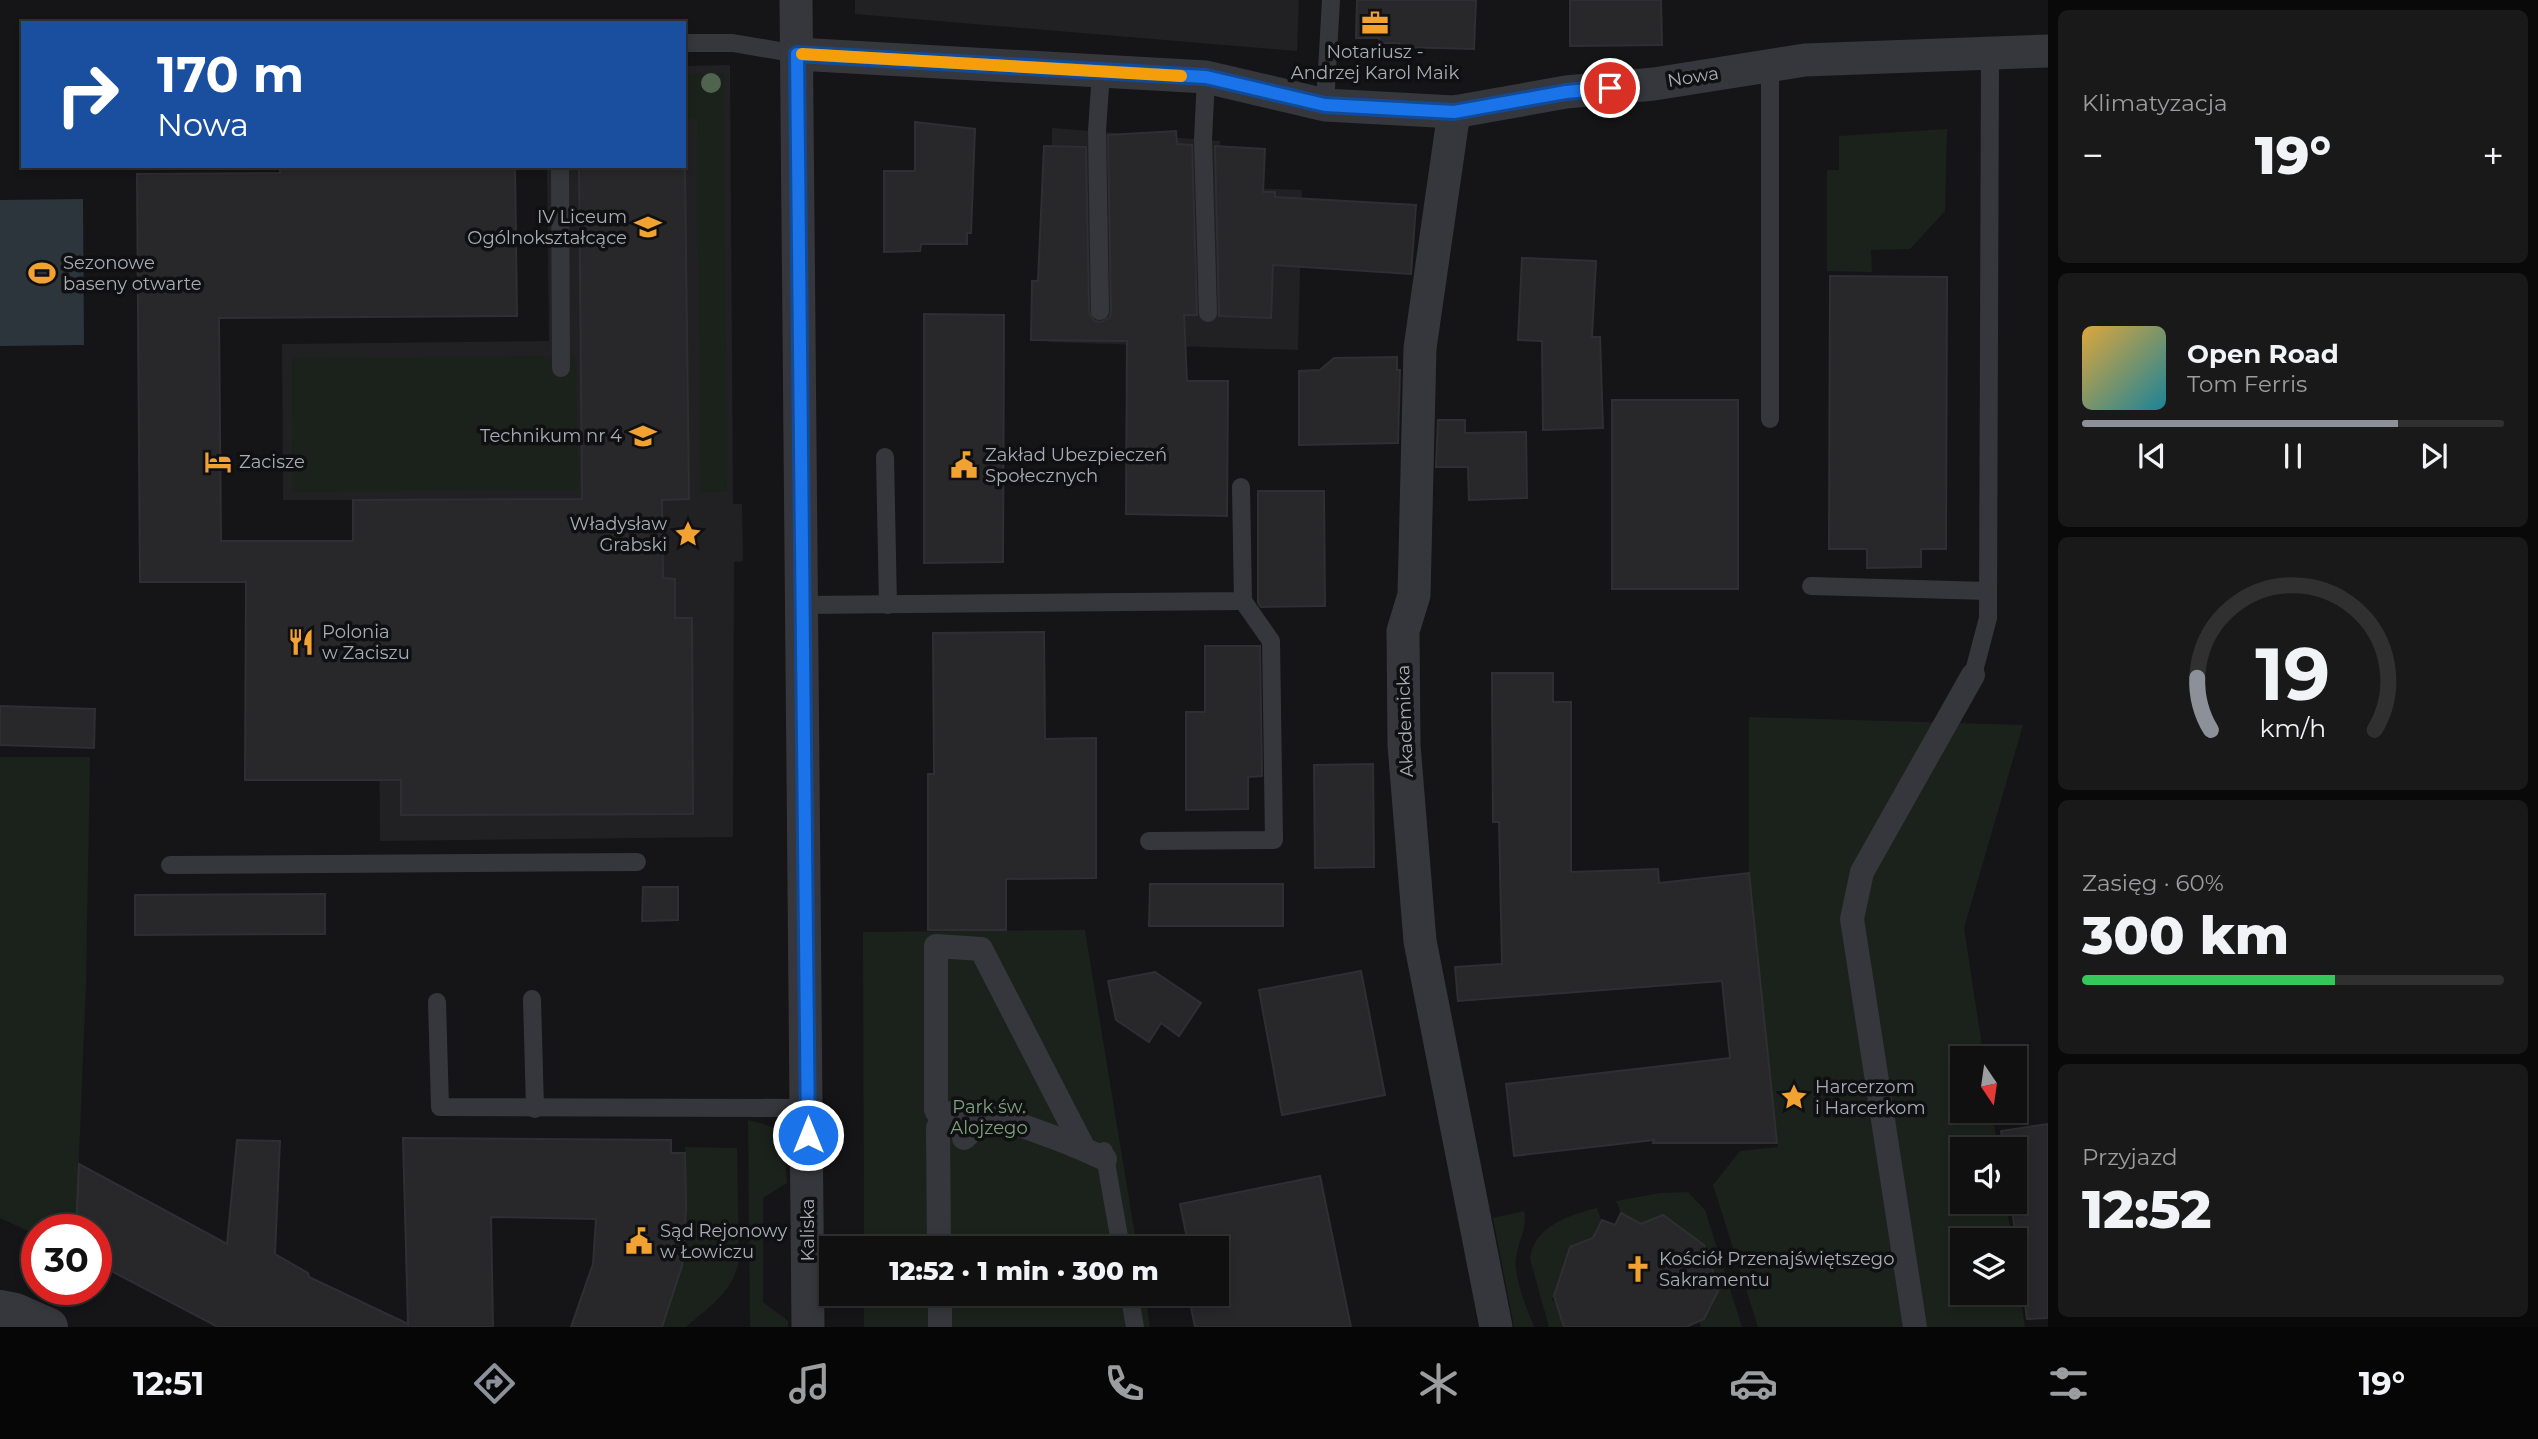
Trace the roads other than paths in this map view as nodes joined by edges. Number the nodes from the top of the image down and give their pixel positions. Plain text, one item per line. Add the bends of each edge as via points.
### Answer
1 (796, 0) edge
2 (1331, 0) edge
3 (686, 43) edge
4 (2048, 51) edge
5 (1990, 52) junction
6 (797, 54) junction
7 (1770, 65) junction
8 (1101, 72) junction
9 (1206, 77) junction
10 (1325, 105) junction
11 (1454, 112) junction
12 (560, 168) edge
13 (1100, 311) dead end
14 (1208, 313) dead end
15 (561, 368) dead end
16 (1770, 419) dead end
17 (885, 457) dead end
18 (1241, 486) dead end
19 (1811, 586) dead end
20 (1988, 591) junction
21 (1243, 601) junction
22 (803, 605) junction
23 (888, 605) junction
24 (1973, 675) joint
25 (1149, 841) dead end
26 (637, 862) dead end
27 (170, 865) dead end
28 (532, 999) dead end
29 (437, 1002) dead end
30 (808, 1108) junction
31 (535, 1109) junction
32 (988, 1116) junction
33 (942, 1119) junction
34 (964, 1138) dead end
35 (1098, 1153) junction
36 (939, 1236) edge
37 (1118, 1236) edge
38 (5, 1305) edge
39 (940, 1306) edge
40 (1131, 1306) edge
41 (50, 1327) edge
42 (808, 1327) edge
43 (940, 1327) edge
44 (1135, 1327) edge
45 (1496, 1327) edge
46 (1915, 1327) edge

1 - 6 street, Kaliska
2 - 10 lane
3 - 6 lane via 733,43
4 - 5 street, Nowa
5 - 7 street, Nowa
5 - 20 lane
6 - 8 street, Nowa
6 - 22 street, Kaliska
7 - 11 street, Nowa
7 - 16 lane
8 - 9 street, Nowa
8 - 13 lane via 1097,131
9 - 10 street, Nowa
9 - 14 lane via 1203,140
10 - 11 street, Nowa
11 - 45 street, Akademicka via 1419,362 1414,594 1402,631 1404,745 1420,942
12 - 15 lane
17 - 23 lane
18 - 21 lane
19 - 20 lane
20 - 24 lane via 1988,618
21 - 23 lane
21 - 25 lane via 1271,641 1273,840
22 - 23 lane
22 - 30 street, Kaliska
24 - 46 street via 1862,872 1852,919
26 - 27 lane
28 - 31 lane
29 - 31 lane via 440,1107
30 - 31 lane
30 - 42 street, Kaliska
32 - 33 street via 951,1113
32 - 34 street
32 - 35 street
33 - 35 street via 936,1110 936,946 981,948
33 - 36 street via 938,1128
35 - 37 lane
38 - 41 street
39 - 43 street
40 - 44 lane

